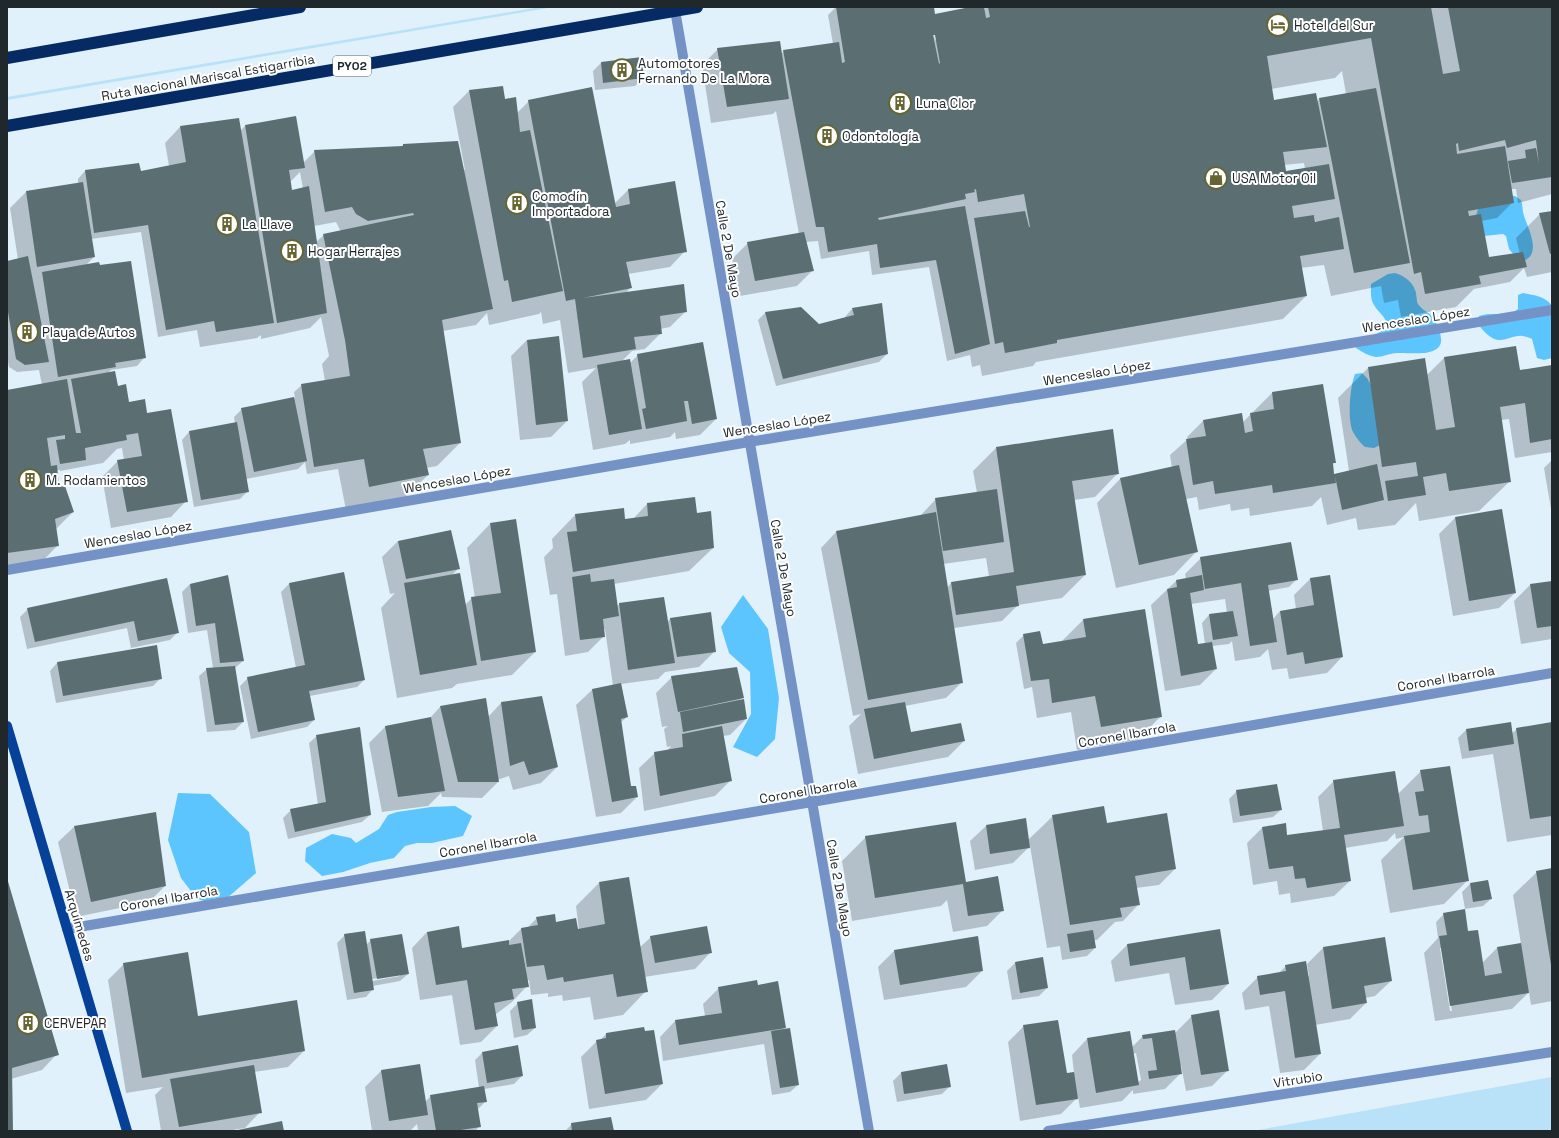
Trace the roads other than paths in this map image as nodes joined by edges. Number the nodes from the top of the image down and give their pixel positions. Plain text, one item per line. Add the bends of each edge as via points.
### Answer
1 (300, 7) edge
2 (697, 7) edge
3 (675, 10) junction
4 (7, 58) edge
5 (7, 126) edge
6 (1552, 310) edge
7 (749, 442) junction
8 (7, 570) edge
9 (1552, 673) edge
10 (7, 726) edge
11 (812, 802) junction
12 (68, 928) junction
13 (1552, 1052) edge
14 (127, 1131) edge
15 (869, 1131) edge
16 (1048, 1131) edge

1 - 4 highway
2 - 3 highway, Ruta Nacional Mariscal Estigarribia / PY02
3 - 5 highway, Ruta Nacional Mariscal Estigarribia / PY02
3 - 7 street, Calle 2 De Mayo
6 - 7 street, Wenceslao López
7 - 8 street, Wenceslao López
7 - 11 street, Calle 2 De Mayo
9 - 11 street, Coronel Ibarrola
10 - 12 main road, Arquímedes
11 - 12 street, Coronel Ibarrola
11 - 15 street, Calle 2 De Mayo
12 - 14 main road, Arquímedes
13 - 16 street, Vitrubio

